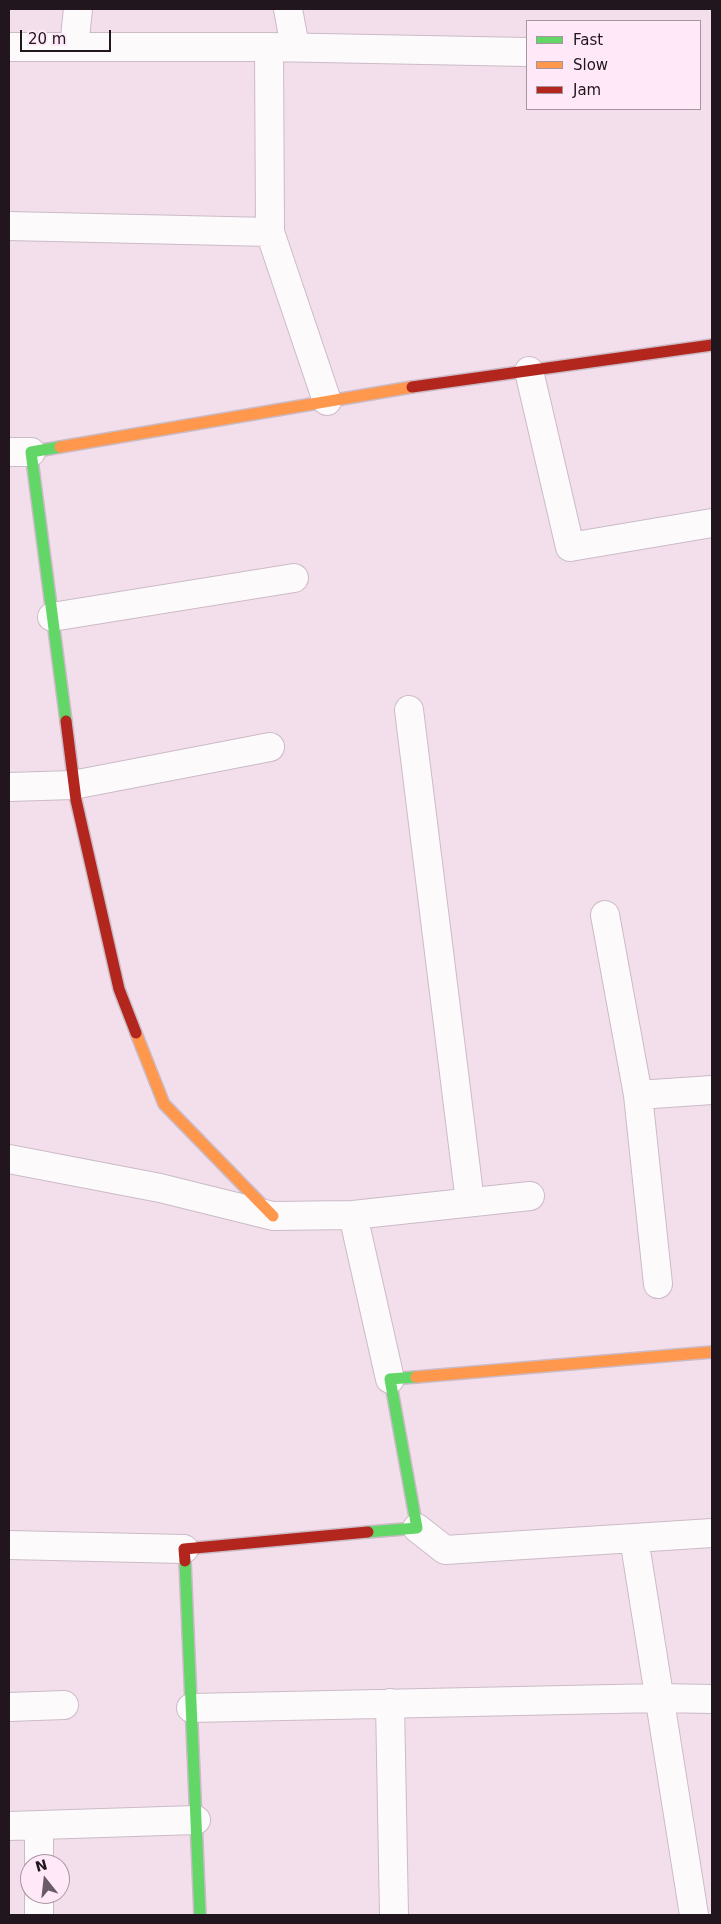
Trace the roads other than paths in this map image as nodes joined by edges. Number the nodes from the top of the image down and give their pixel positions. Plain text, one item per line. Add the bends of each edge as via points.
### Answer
1 (78, 9) edge
2 (288, 9) edge
3 (9, 47) edge
4 (74, 47) junction
5 (282, 47) junction
6 (526, 52) edge
7 (9, 226) edge
8 (270, 232) junction
9 (712, 345) edge
10 (529, 371) junction
11 (327, 401) junction
12 (20, 452) edge
13 (712, 523) edge
14 (294, 578) dead end
15 (52, 617) junction
16 (409, 710) dead end
17 (270, 747) dead end
18 (74, 785) junction
19 (9, 787) edge
20 (605, 915) dead end
21 (712, 1090) edge
22 (638, 1096) junction
23 (9, 1159) edge
24 (530, 1196) dead end
25 (470, 1202) junction
26 (353, 1215) junction
27 (273, 1216) junction
28 (658, 1284) dead end
29 (712, 1352) edge
30 (390, 1379) junction
31 (417, 1528) junction
32 (712, 1533) edge
33 (634, 1538) junction
34 (9, 1545) edge
35 (184, 1549) junction
36 (659, 1698) junction
37 (712, 1699) edge
38 (390, 1703) junction
39 (64, 1705) dead end
40 (9, 1707) edge
41 (191, 1708) junction
42 (196, 1820) junction
43 (40, 1825) junction
44 (9, 1826) edge
45 (39, 1854) edge
46 (200, 1915) edge
47 (394, 1915) edge
48 (694, 1915) edge

1 - 4 street
2 - 5 street
3 - 4 street
4 - 5 street
5 - 6 street
5 - 8 street
7 - 8 street
8 - 11 street
9 - 10 street
10 - 11 street
10 - 13 street via 570,547
11 - 12 street
12 - 15 street
14 - 15 street
15 - 18 street
16 - 25 street
17 - 18 street
18 - 19 street
18 - 27 street via 119,989 164,1104
20 - 22 street
21 - 22 street
22 - 28 street
23 - 27 street via 160,1188
24 - 25 street
25 - 26 street
26 - 27 street
26 - 30 street
29 - 30 street
30 - 31 street
31 - 33 street via 445,1550
31 - 35 street
32 - 33 street
33 - 36 street
34 - 35 street
35 - 41 street
36 - 37 street
36 - 38 street
36 - 48 street
38 - 41 street
38 - 47 street
39 - 40 street
41 - 42 street
42 - 43 street
42 - 46 street
43 - 44 street
43 - 45 street

